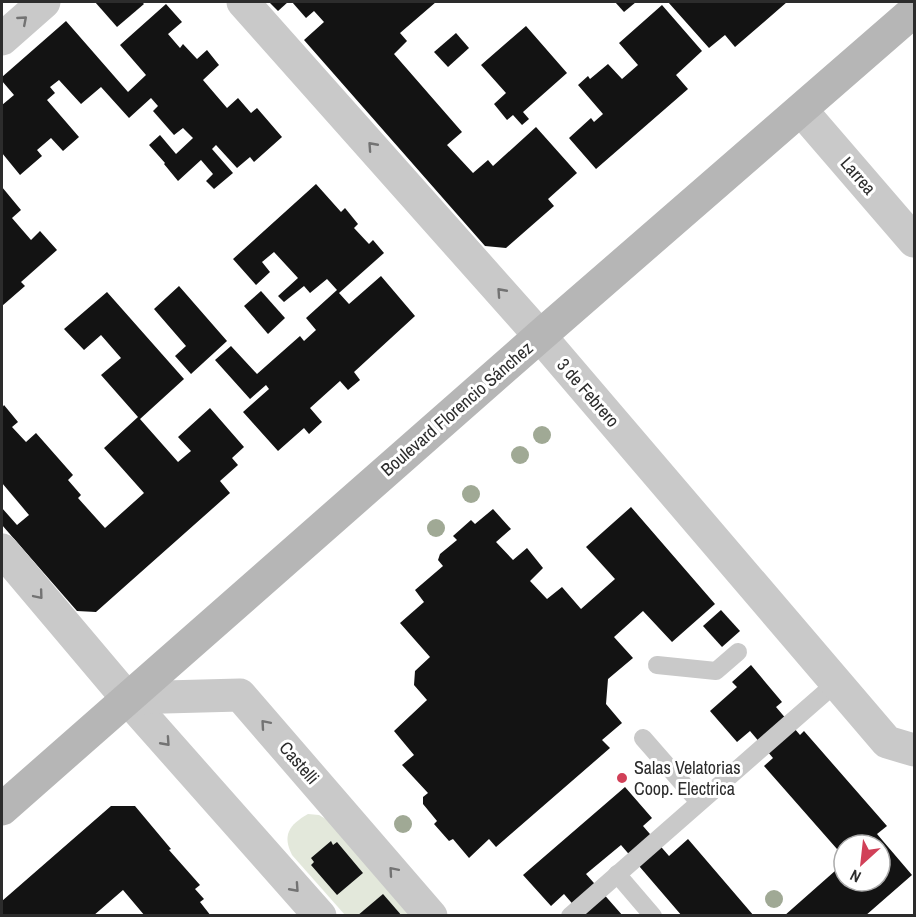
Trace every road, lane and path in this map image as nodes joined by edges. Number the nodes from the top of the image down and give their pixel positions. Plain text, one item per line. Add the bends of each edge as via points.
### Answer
1 (44, 2) edge
2 (243, 2) edge
3 (915, 11) edge
4 (2, 39) edge
5 (802, 111) junction
6 (915, 241) edge
7 (540, 336) junction
8 (2, 550) edge
9 (738, 652) dead end
10 (657, 665) dead end
11 (836, 683) junction
12 (127, 698) junction
13 (643, 738) dead end
14 (914, 750) edge
15 (699, 802) junction
16 (2, 809) edge
17 (617, 874) junction
18 (320, 915) edge
19 (431, 915) edge
20 (570, 915) edge
21 (653, 915) edge

4 -> 1 street
7 -> 2 street, 3 de Febrero
3 - 5 main road, Boulevard Florencio Sánchez
5 - 6 street, Larrea
5 - 7 main road, Boulevard Florencio Sánchez
7 - 11 street, 3 de Febrero
7 - 12 main road, Boulevard Florencio Sánchez
8 -> 12 street
9 - 10 lane via 716,671
11 - 14 street, 3 de Febrero via 887,742
11 - 15 lane
12 - 16 main road, Boulevard Florencio Sánchez
12 -> 18 street
19 -> 12 street, Castelli via 240,695
13 - 15 lane
15 - 17 lane
17 - 20 lane
17 - 21 lane

